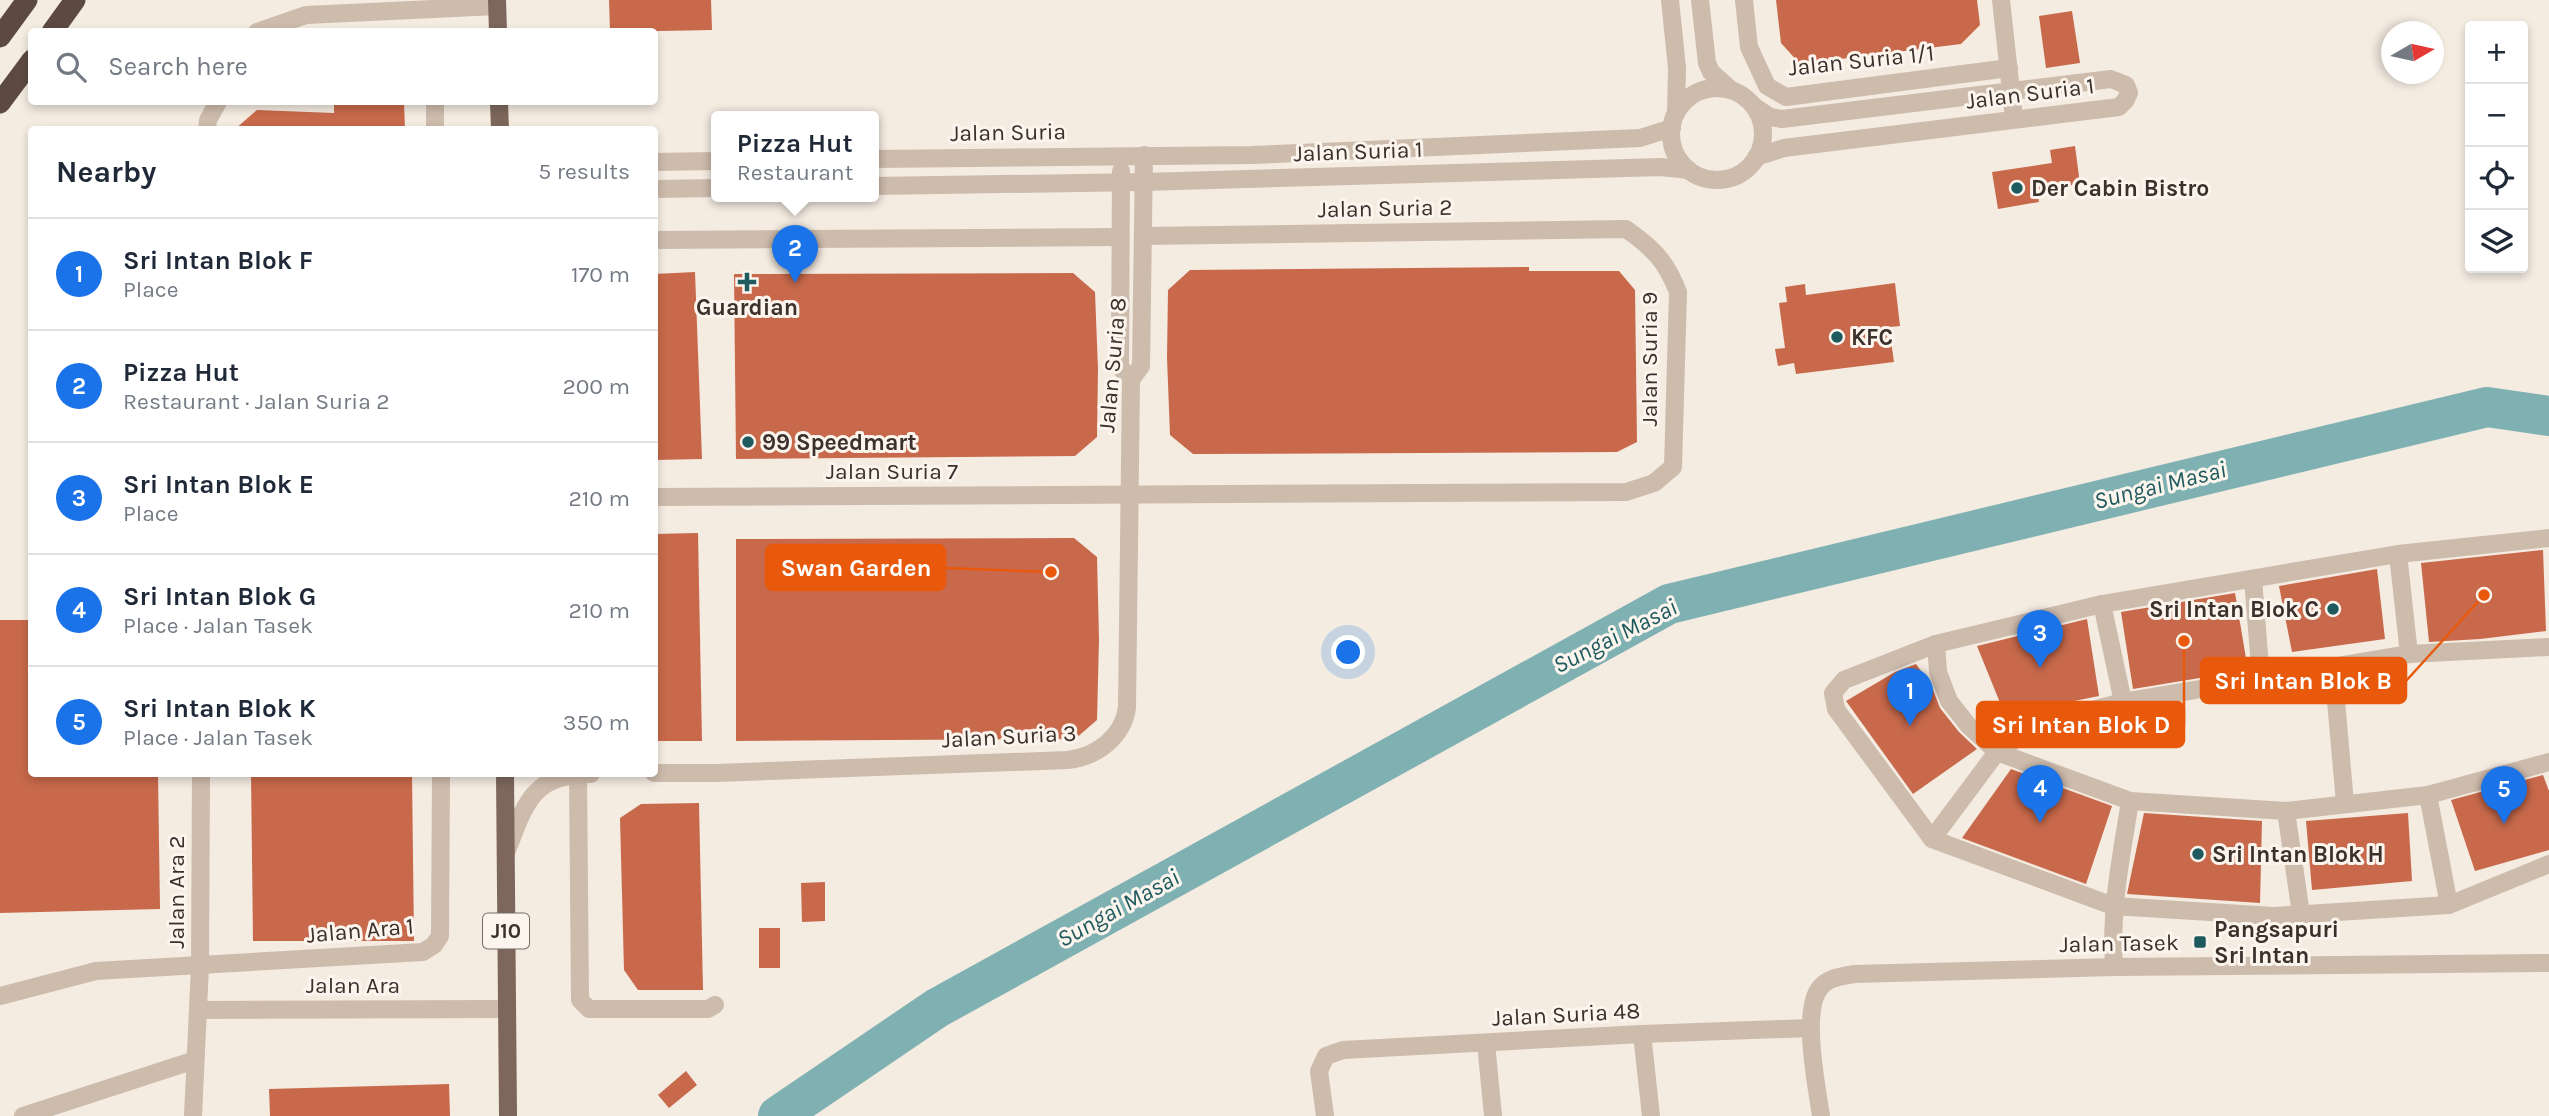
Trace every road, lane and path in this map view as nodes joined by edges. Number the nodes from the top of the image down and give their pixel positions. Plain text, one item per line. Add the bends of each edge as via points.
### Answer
1 (27, 0) edge
2 (75, 0) edge
3 (1670, 0) edge
4 (1700, 0) edge
5 (1744, 0) edge
6 (2001, 0) edge
7 (497, 3) edge
8 (55, 28) edge
9 (269, 28) edge
10 (498, 28) edge
11 (0, 37) edge
12 (28, 65) edge
13 (2009, 68) junction
14 (1730, 89) junction
15 (2011, 91) junction
16 (0, 103) edge
17 (216, 105) edge
18 (435, 105) edge
19 (499, 105) edge
20 (1755, 107) junction
21 (2014, 119) junction
22 (1674, 120) junction
23 (207, 126) edge
24 (435, 126) edge
25 (500, 126) edge
26 (1121, 155) junction
27 (1144, 155) junction
28 (1756, 157) junction
29 (879, 159) edge
30 (711, 161) edge
31 (658, 162) edge
32 (1689, 170) junction
33 (1121, 182) junction
34 (1144, 182) junction
35 (879, 186) edge
36 (711, 188) edge
37 (658, 189) edge
38 (1626, 229) joint
39 (1144, 236) junction
40 (1120, 237) junction
41 (658, 240) edge
42 (1131, 380) junction
43 (1674, 467) joint
44 (1130, 494) junction
45 (658, 497) edge
46 (2549, 538) edge
47 (2398, 554) junction
48 (2253, 579) junction
49 (2102, 604) junction
50 (1936, 644) junction
51 (2549, 647) edge
52 (2409, 654) junction
53 (2333, 667) junction
54 (2261, 679) junction
55 (2123, 702) junction
56 (1997, 752) junction
57 (2549, 762) edge
58 (658, 773) edge
59 (201, 777) edge
60 (441, 777) edge
61 (505, 777) edge
62 (567, 777) edge
63 (578, 777) edge
64 (2428, 795) junction
65 (2130, 801) junction
66 (2345, 803) junction
67 (2286, 811) junction
68 (1932, 839) junction
69 (506, 853) junction
70 (2549, 864) edge
71 (2449, 905) junction
72 (2113, 906) junction
73 (2301, 914) junction
74 (2549, 963) edge
75 (200, 966) junction
76 (2114, 967) junction
77 (0, 996) edge
78 (715, 1005) dead end
79 (507, 1009) junction
80 (199, 1010) junction
81 (1810, 1028) junction
82 (1642, 1034) junction
83 (1486, 1043) junction
84 (195, 1060) junction
85 (23, 1116) edge
86 (193, 1116) edge
87 (508, 1116) edge
88 (1325, 1116) edge
89 (1493, 1116) edge
90 (1651, 1116) edge
91 (1821, 1116) edge

1 - 11 highway
2 - 8 highway
3 - 22 street via 1677,68
4 - 14 street via 1707,63
5 - 13 street, Jalan Suria 1/1 via 1749,47 1767,86 1786,97
6 - 13 street
7 - 9 street via 306,15
7 - 10 main road
12 - 16 highway
13 - 15 street
14 - 20 street
14 - 22 street via 1699,91 1685,100
15 - 20 street, Jalan Suria 1 via 1782,119
15 - 21 street
15 - 21 street, Jalan Suria 1 via 2111,79 2126,85 2129,93 2119,107
17 - 23 street
18 - 24 street
19 - 25 main road
20 - 28 street via 1763,135
21 - 28 street, Jalan Suria 1 via 1784,148
22 - 27 street, Jalan Suria 1 via 1640,138 1253,155
22 - 32 street via 1672,144
26 - 27 street, Jalan Suria
26 - 29 street, Jalan Suria
26 - 33 street
27 - 34 street, Jalan Suria 8
28 - 32 street via 1744,172 1731,178 1703,178
30 - 31 street
32 - 34 street, Jalan Suria 1 via 1661,167
33 - 34 street, Jalan Suria 1
33 - 35 street, Jalan Suria 1
33 - 40 street
34 - 39 street, Jalan Suria 8
36 - 37 street
38 - 39 street, Jalan Suria 2
38 - 43 street, Jalan Suria 9 via 1653,249 1678,292
39 - 42 street, Jalan Suria 8 via 1141,366
40 - 41 street
40 - 42 street via 1120,367
42 - 44 street, Jalan Suria 8
43 - 44 street, Jalan Suria 7 via 1654,483 1626,492
44 - 45 street, Jalan Suria 7
44 - 58 street, Jalan Suria 3 via 1126,716 1116,735 1101,749 1084,758
46 - 47 street
47 - 48 street
47 - 52 street
48 - 49 street
48 - 54 street
49 - 50 street
49 - 55 street
50 - 56 street via 1938,672 1949,701
50 - 68 street via 1844,680 1833,693 1836,709
51 - 52 street
52 - 53 street
53 - 54 street
53 - 66 street
54 - 55 street
55 - 56 street via 2038,724
56 - 65 street
56 - 68 street
57 - 64 street
59 - 75 street, Jalan Ara 2
60 - 75 street, Jalan Ara 1 via 440,936 434,945 423,952
61 - 69 main road, J10
62 - 69 street via 542,784 530,797
63 - 78 street via 580,1000 589,1009 708,1009
64 - 66 street
64 - 71 street
65 - 67 street
65 - 72 street
66 - 67 street
67 - 73 street
68 - 72 street
69 - 79 main road, J10
70 - 71 street
71 - 73 street
72 - 73 street
72 - 76 street
74 - 76 street, Jalan Tasek
75 - 77 street, Jalan Ara 1 via 96,971
75 - 80 street, Jalan Ara 2
76 - 81 street, Jalan Tasek via 1836,977 1819,988
79 - 80 street, Jalan Ara
79 - 87 main road, J10
80 - 84 street, Jalan Ara 2
81 - 82 street, Jalan Suria 48
81 - 91 street, Jalan Tasek
82 - 83 street, Jalan Suria 48
82 - 90 street
83 - 88 street, Jalan Suria 48 via 1343,1050 1326,1056 1320,1071
83 - 89 street
84 - 85 street
84 - 86 street, Jalan Ara 2

